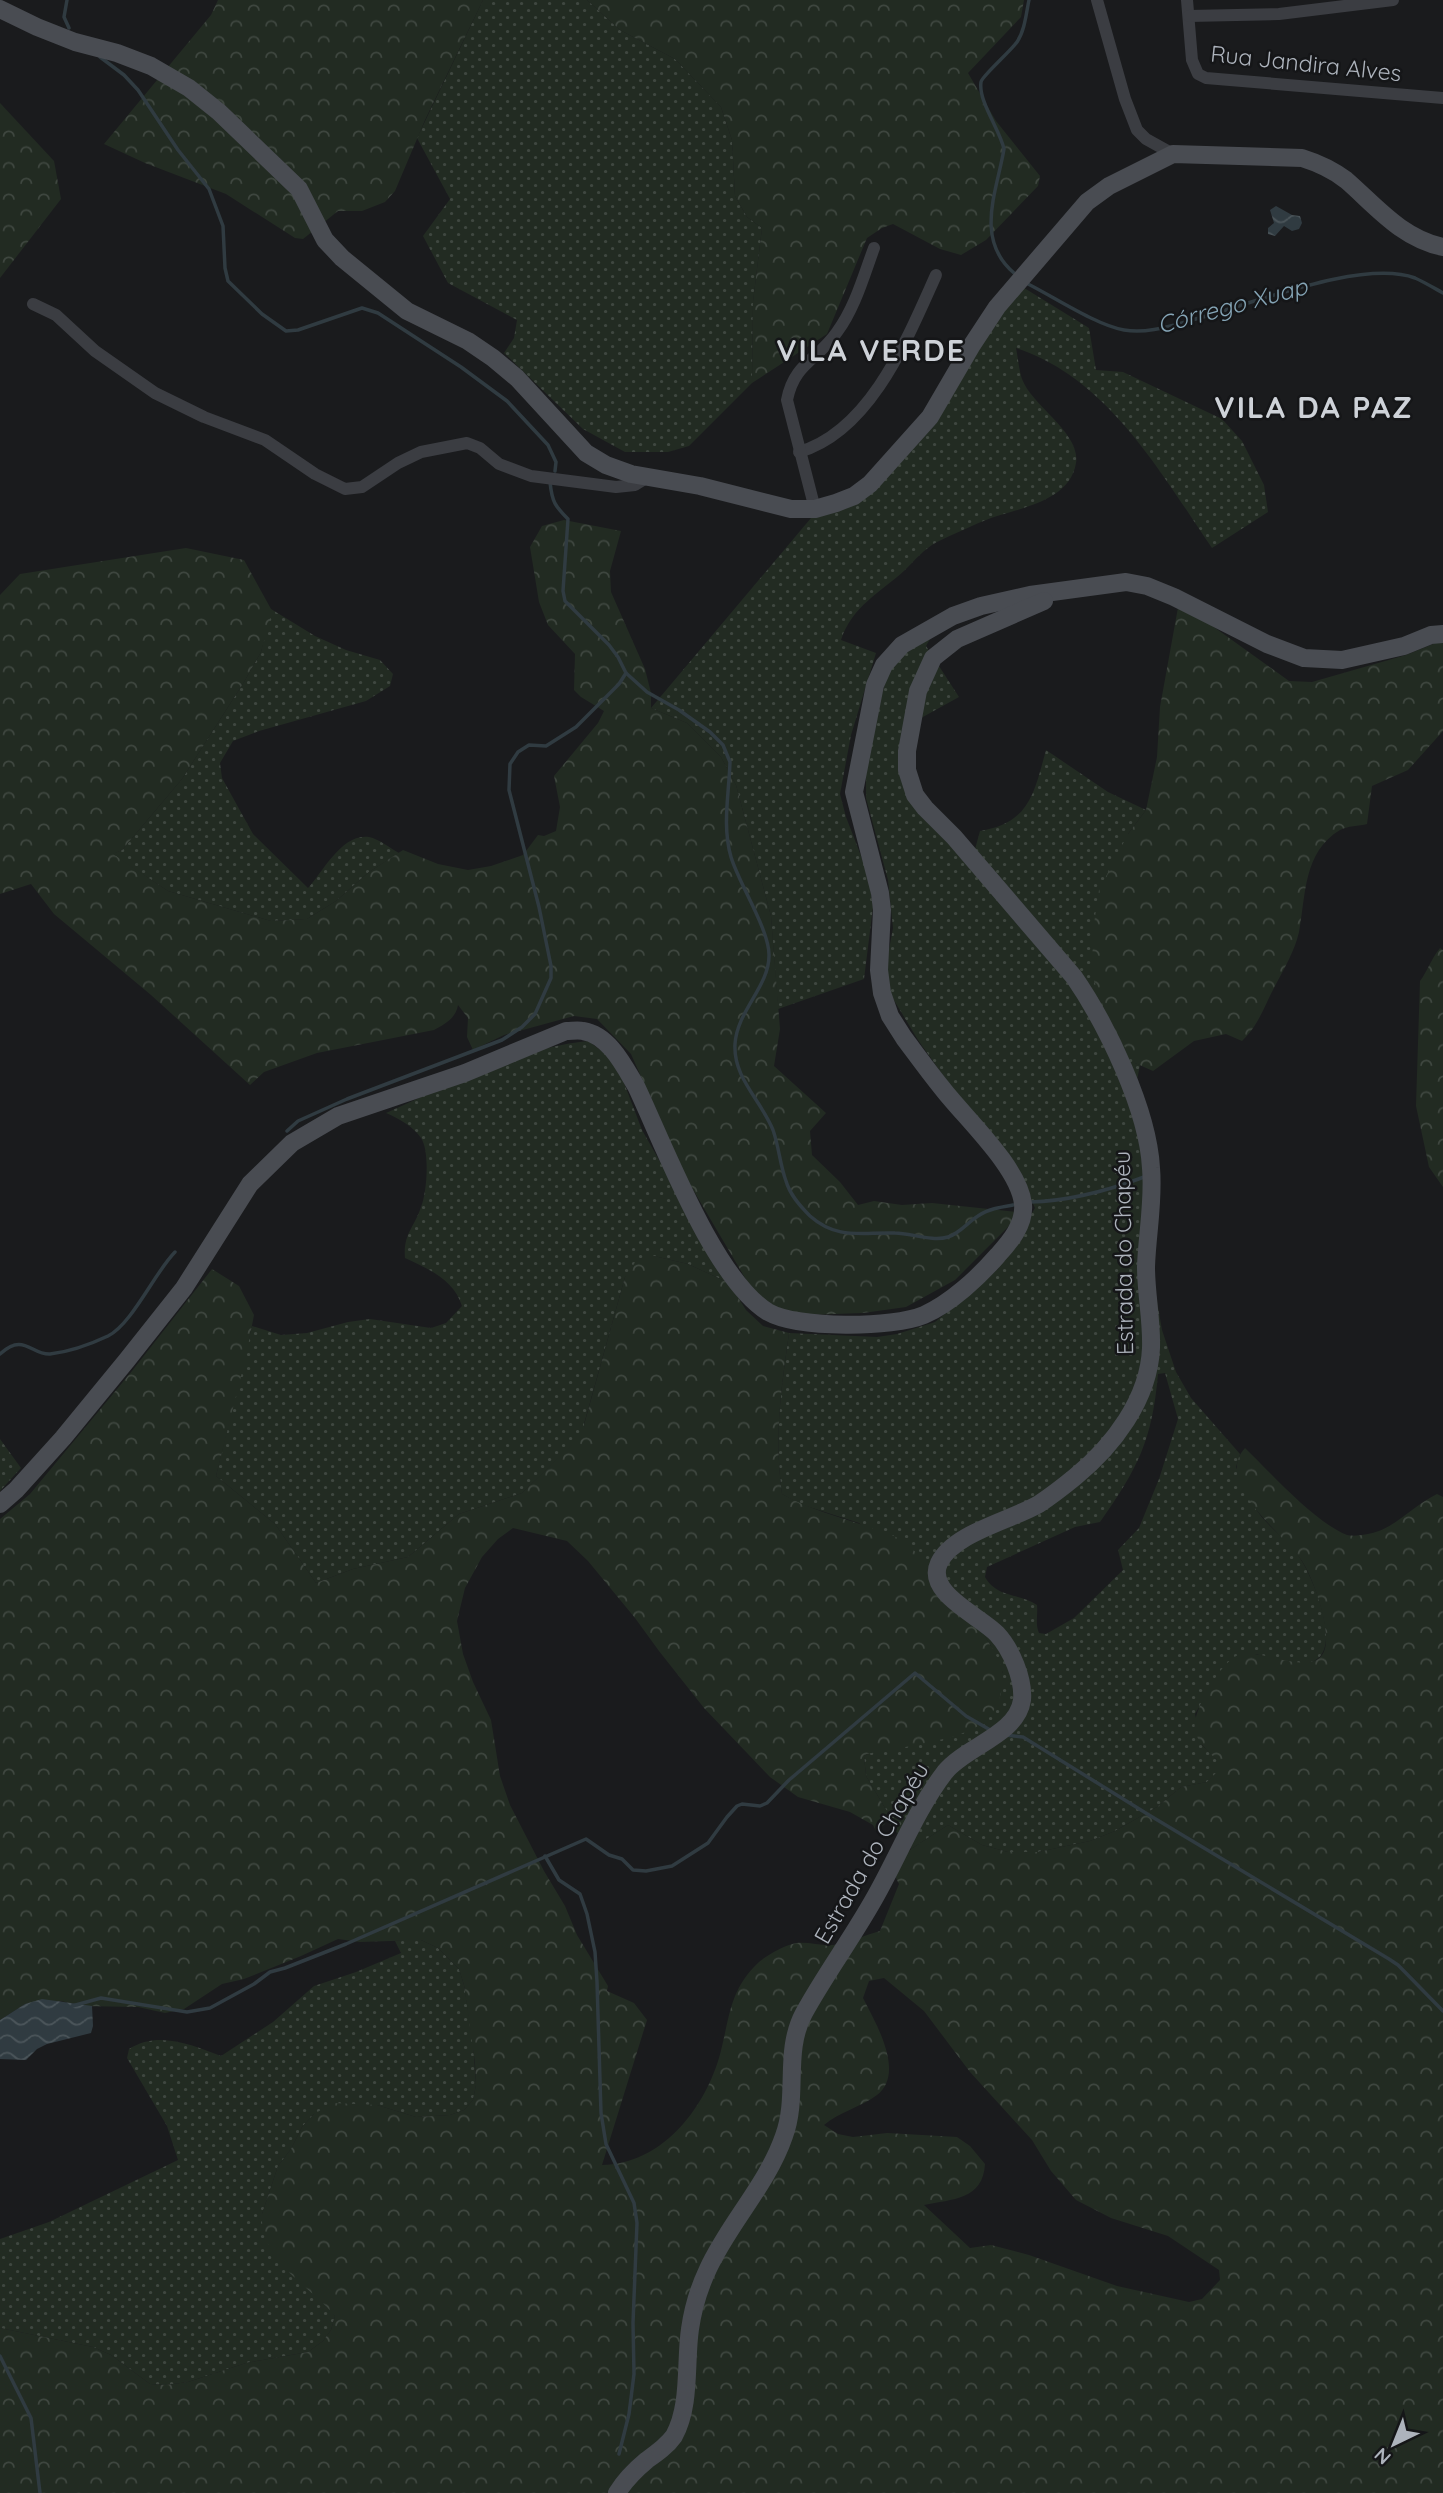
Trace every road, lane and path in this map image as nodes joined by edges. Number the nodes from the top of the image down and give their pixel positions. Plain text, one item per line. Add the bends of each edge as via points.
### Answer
1 (1097, 0) edge
2 (1188, 0) edge
3 (1393, 0) edge
4 (0, 9) edge
5 (1189, 16) junction
6 (1443, 98) edge
7 (1174, 154) junction
8 (1443, 247) edge
9 (874, 248) dead end
10 (936, 275) dead end
11 (33, 304) dead end
12 (799, 452) junction
13 (648, 477) junction
14 (815, 509) junction
15 (1070, 590) junction
16 (1443, 634) edge
17 (0, 1504) edge
18 (617, 2493) edge

1 - 7 street via 1136,130
2 - 5 street, Rua Jandira Alves
3 - 5 street via 1279,14
4 - 13 street via 75,42 151,66 189,88 299,189 325,240 373,286 407,311 493,358 586,453 606,465
5 - 6 street, Rua Jandira Alves via 1194,67 1206,78
7 - 8 street via 1303,158 1345,180 1398,227
7 - 14 street via 1087,202 997,307 917,433 854,496
9 - 12 street via 838,331 789,386 787,400
10 - 12 street via 879,386 838,431
11 - 13 street via 56,315 95,351 155,393 265,440 345,489 362,487 421,452 467,443 499,464 531,476 616,487 635,485
12 - 14 street
13 - 14 street via 790,509
15 - 16 street via 1126,582 1147,586 1267,645 1304,658 1342,660
15 - 17 street via 981,606 902,645 884,664 875,685 857,768 854,792 880,893 879,970 890,1016 1010,1172 1023,1205 1012,1240 951,1299 924,1315 895,1322 821,1324 792,1321 769,1312 748,1296 720,1261 620,1058 584,1031 566,1031 465,1073 338,1116 292,1143 250,1184 184,1288 107,1386
15 - 18 street, Estrada do Chapéu via 957,639 933,658 918,691 906,771 925,808 1074,977 1129,1086 1152,1166 1146,1267 1151,1345 1145,1384 1111,1440 1078,1475 1039,1504 968,1537 943,1556 937,1567 937,1578 955,1603 1000,1636 1012,1657 1022,1698 1017,1714 998,1733 960,1757 936,1785 861,1923 801,2018 793,2039 793,2093 784,2136 775,2159 708,2267 696,2297 684,2398 674,2436

